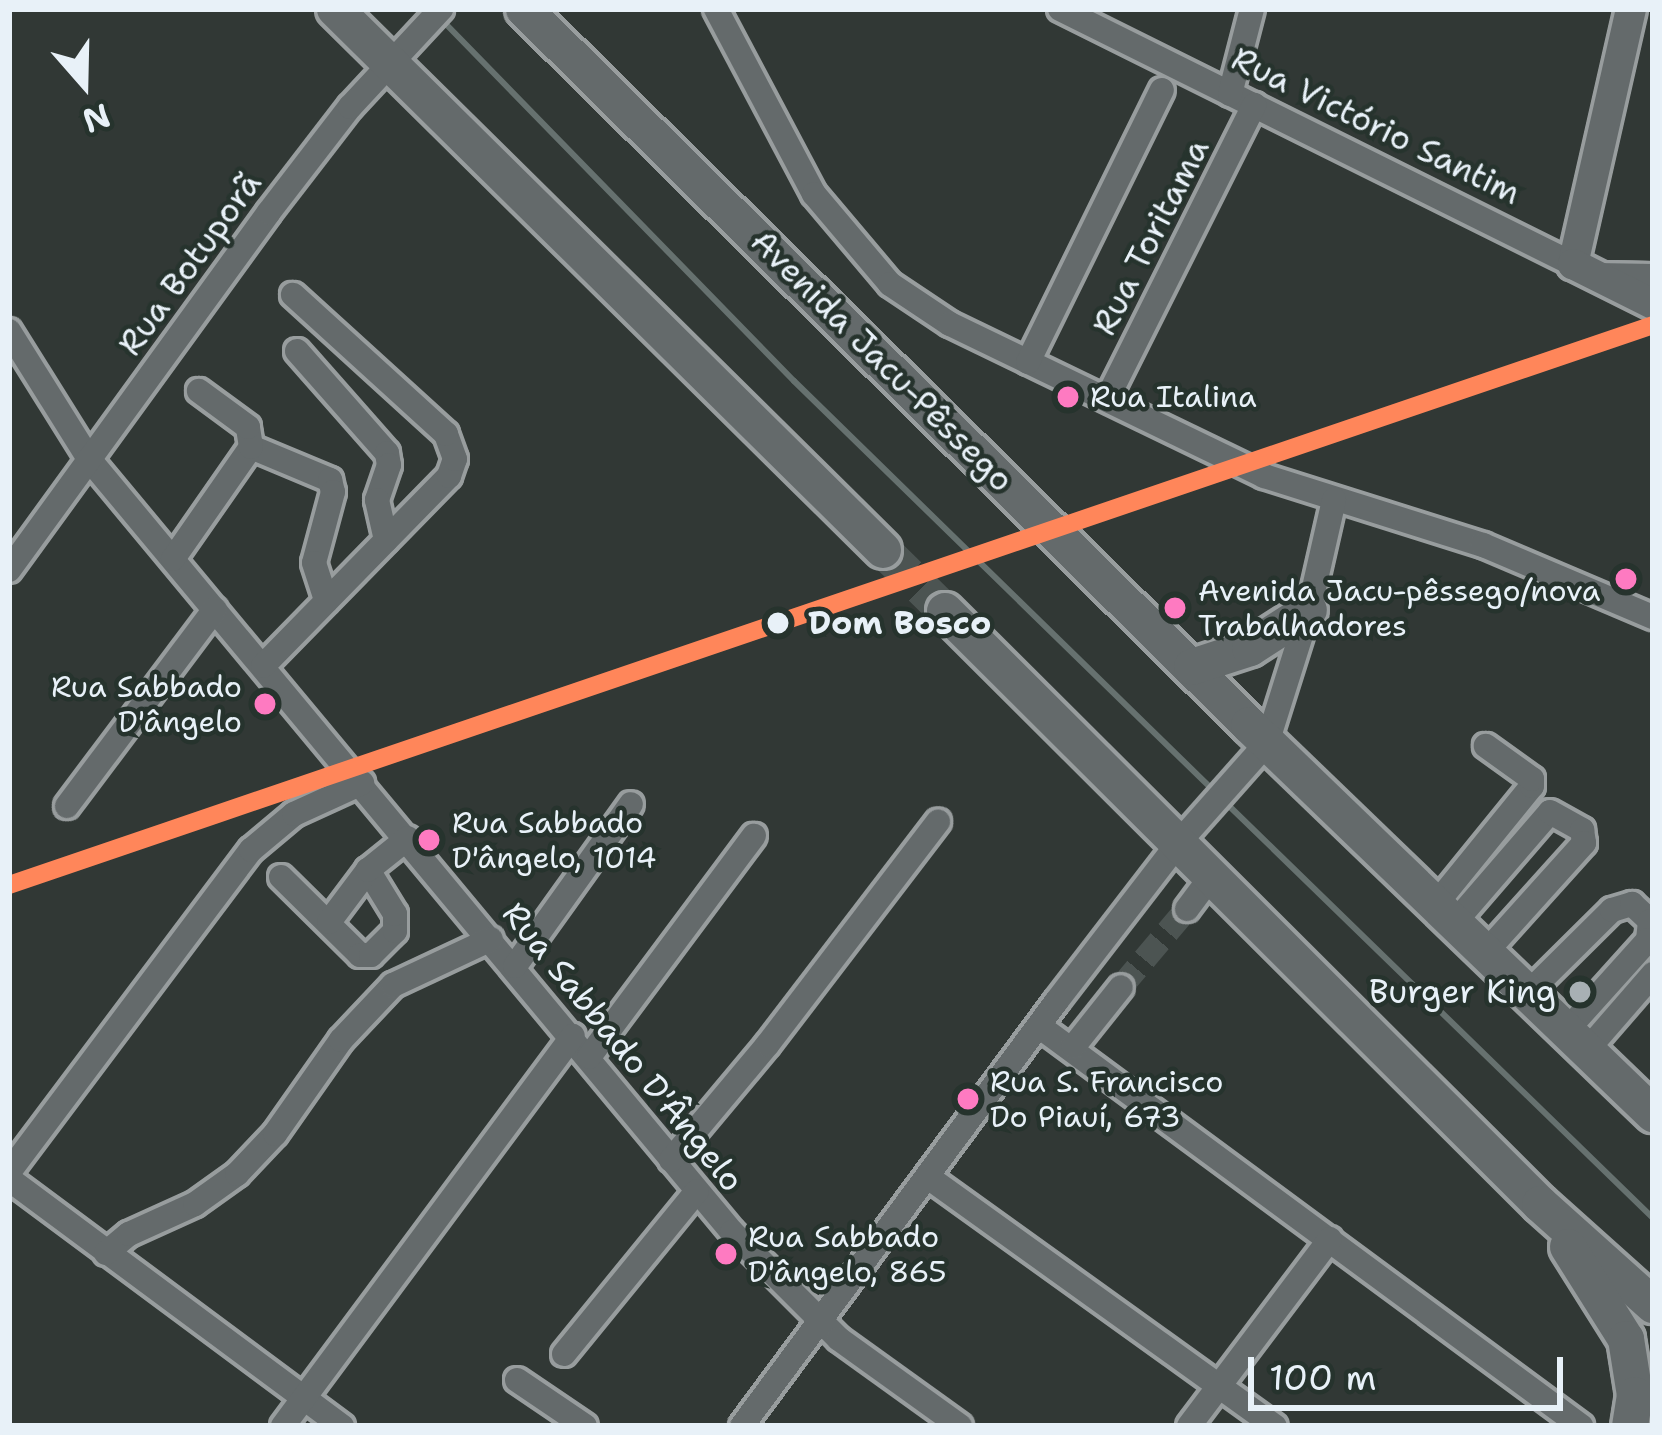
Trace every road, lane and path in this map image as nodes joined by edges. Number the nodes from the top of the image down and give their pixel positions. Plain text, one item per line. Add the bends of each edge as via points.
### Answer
1 (335, 9) edge
2 (441, 9) edge
3 (524, 9) edge
4 (716, 9) edge
5 (1060, 9) edge
6 (1252, 9) edge
7 (1631, 9) edge
8 (390, 64) junction
9 (1162, 90) dead end
10 (1230, 94) junction
11 (1254, 105) junction
12 (1584, 269) junction
13 (1653, 276) edge
14 (293, 295) dead end
15 (1653, 304) edge
16 (9, 331) edge
17 (297, 351) dead end
18 (1028, 362) junction
19 (199, 391) dead end
20 (1107, 399) junction
21 (251, 447) junction
22 (89, 459) junction
23 (1334, 500) junction
24 (386, 540) junction
25 (883, 550) tunnel mouth
26 (173, 559) junction
27 (9, 570) edge
28 (326, 601) junction
29 (215, 608) junction
30 (1309, 610) junction
31 (945, 611) tunnel mouth
32 (1653, 617) edge
33 (263, 666) junction
34 (1192, 667) junction
35 (1486, 746) dead end
36 (1260, 752) junction
37 (362, 783) junction
38 (631, 804) dead end
39 (67, 806) dead end
40 (938, 822) dead end
41 (1189, 830) junction
42 (754, 836) dead end
43 (408, 838) junction
44 (368, 870) junction
45 (1213, 874) junction
46 (280, 877) dead end
47 (1186, 909) tunnel mouth
48 (1446, 913) junction
49 (328, 922) junction
50 (491, 938) junction
51 (1486, 952) junction
52 (515, 966) junction
53 (1653, 974) edge
54 (1121, 987) tunnel mouth
55 (1528, 993) junction
56 (1039, 1026) junction
57 (573, 1036) junction
58 (1577, 1040) junction
59 (1074, 1046) junction
60 (590, 1057) junction
61 (1653, 1114) edge
62 (670, 1160) junction
63 (9, 1176) edge
64 (928, 1177) junction
65 (697, 1191) junction
66 (1540, 1204) junction
67 (1330, 1239) junction
68 (106, 1252) junction
69 (1653, 1305) edge
70 (820, 1322) junction
71 (564, 1354) dead end
72 (517, 1380) dead end
73 (1219, 1385) junction
74 (303, 1398) junction
75 (283, 1426) edge
76 (342, 1426) edge
77 (585, 1426) edge
78 (742, 1426) edge
79 (960, 1426) edge
80 (1189, 1426) edge
81 (1275, 1426) edge
82 (1581, 1426) edge
83 (1630, 1426) edge

1 - 8 highway
2 - 8 street, Rua Botuporã
3 - 34 highway, Avenida Jacu-Pêssego
4 - 18 street via 814,194 859,254 950,324
5 - 10 street, Rua Victório Santim
6 - 10 street
7 - 12 main road
8 - 22 street, Rua Botuporã via 269,212
8 - 25 highway
9 - 18 street
10 - 11 street, Rua Victório Santim
11 - 12 street, Rua Victório Santim
11 - 20 street, Rua Toritama
12 - 13 street, Rua Victório Santim
12 - 15 main road, Rua Victório Santim
14 - 24 street via 455,449 449,476
16 - 22 street, Rua Sabbado D'Ângelo
17 - 24 street via 387,453 377,500
18 - 20 street
19 - 21 street via 248,427
20 - 23 street via 1264,476
21 - 26 street
21 - 28 street via 330,480 334,493 314,563
22 - 26 street, Rua Sabbado D'Ângelo
22 - 27 street, Rua Botuporã
23 - 30 street
23 - 32 street via 1483,544
24 - 28 street
26 - 29 street, Rua Sabbado D'Ângelo
28 - 33 street
29 - 33 street, Rua Sabbado D'Ângelo
29 - 39 street
30 - 34 highway via 1250,648
30 - 36 street
31 - 41 highway
33 - 37 street, Rua Sabbado D'Ângelo
34 - 36 highway, Avenida Jacu-Pêssego
35 - 48 street via 1532,786
36 - 41 street
36 - 48 highway, Avenida Jacu-Pêssego
37 - 43 street, Rua Sabbado D'Ângelo
37 - 63 street via 294,814 251,850
38 - 52 street
40 - 62 street
41 - 45 highway
41 - 56 street
42 - 60 street
43 - 44 street
43 - 50 street, Rua Sabbado D'Ângelo
44 - 49 street
44 - 49 street via 395,914 395,931 359,956
45 - 47 street
45 - 66 highway
46 - 49 street
48 - 51 highway, Avenida Jacu-Pêssego
48 - 51 street via 1546,815 1582,830 1584,843
50 - 52 street, Rua Sabbado D'Ângelo
50 - 68 street via 393,986 237,1174
51 - 55 highway, Avenida Jacu-Pêssego
52 - 57 street, Rua Sabbado D'Ângelo
53 - 58 street
54 - 59 street
55 - 58 highway, Avenida Jacu-Pêssego
55 - 58 street via 1612,910 1632,904 1650,921 1648,940
56 - 59 street
56 - 64 street
57 - 60 street, Rua Sabbado D'Ângelo
57 - 74 street
58 - 61 highway, Avenida Jacu-Pêssego
59 - 67 street
60 - 62 street, Rua Sabbado D'Ângelo
62 - 65 street, Rua Sabbado D'Ângelo
63 - 68 street
64 - 70 street
64 - 73 street
65 - 70 street, Rua Sabbado D'Ângelo
65 - 71 street
66 - 69 highway
66 - 83 highway via 1626,1339 1635,1395
67 - 73 street
67 - 82 street
68 - 74 street
70 - 78 street
70 - 79 street, Rua Sabbado D'Ângelo
72 - 77 street
73 - 80 street
73 - 81 street
74 - 75 street
74 - 76 street

